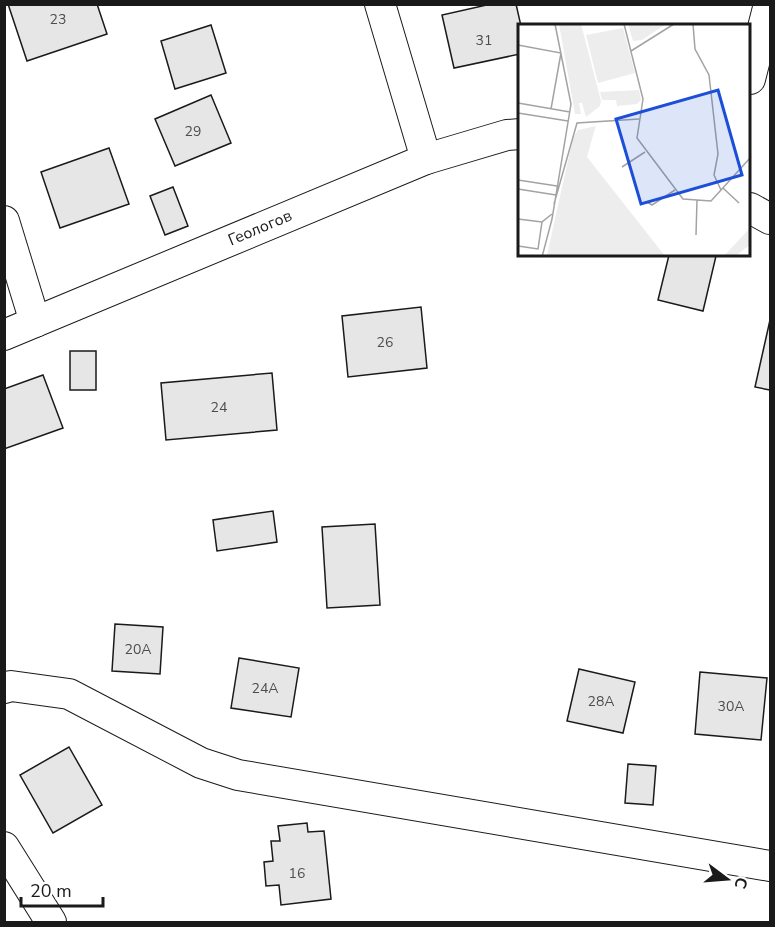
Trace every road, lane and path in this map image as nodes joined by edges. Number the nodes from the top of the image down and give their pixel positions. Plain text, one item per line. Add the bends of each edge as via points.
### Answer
1 (380, 4) edge
2 (769, 4) edge
3 (751, 75) edge
4 (518, 134) edge
5 (426, 159) junction
6 (751, 209) edge
7 (771, 219) edge
8 (4, 221) edge
9 (35, 322) junction
10 (4, 335) edge
11 (4, 688) edge
12 (4, 847) edge
13 (771, 866) edge
14 (51, 922) edge

1 - 5 street
2 - 3 street
4 - 5 street, Геологов
5 - 9 street, Геологов
6 - 7 street
8 - 9 street
9 - 10 street, Геологов
11 - 13 street via 69,694 201,763 238,775
12 - 14 street

